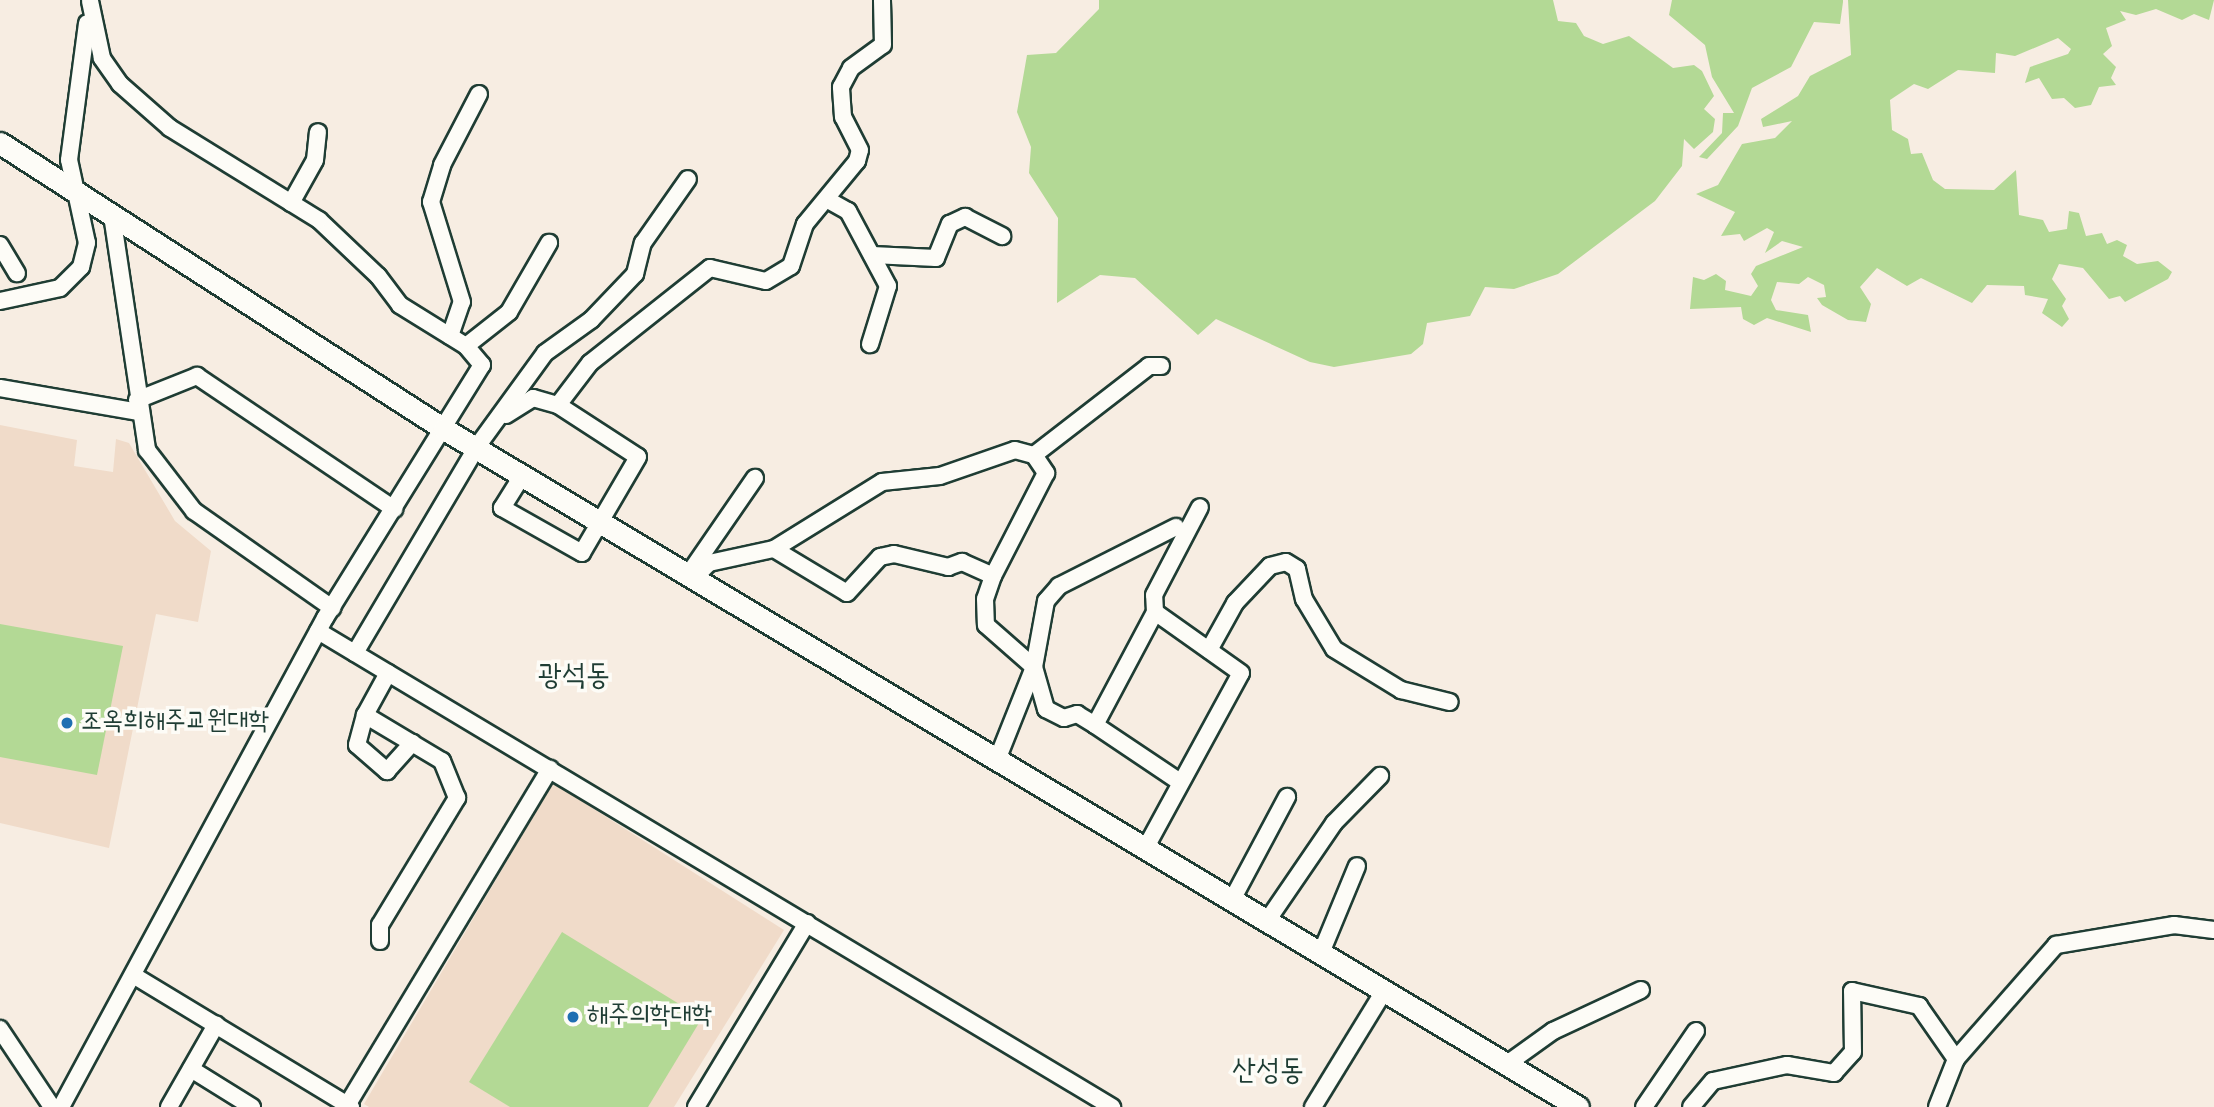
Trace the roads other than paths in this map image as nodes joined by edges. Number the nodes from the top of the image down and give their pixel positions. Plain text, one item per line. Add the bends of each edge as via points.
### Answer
1 (882, 0) edge
2 (88, 1) edge
3 (479, 94) dead end
4 (318, 132) dead end
5 (0, 143) edge
6 (688, 179) dead end
7 (72, 189) junction
8 (828, 200) junction
9 (291, 203) junction
10 (112, 215) junction
11 (1002, 236) dead end
12 (549, 243) dead end
13 (0, 245) edge
14 (872, 255) junction
15 (17, 273) dead end
16 (0, 301) edge
17 (450, 336) junction
18 (870, 344) dead end
19 (466, 346) junction
20 (1161, 366) dead end
21 (0, 388) edge
22 (558, 405) junction
23 (138, 406) junction
24 (444, 429) junction
25 (479, 450) junction
26 (1034, 455) junction
27 (522, 476) junction
28 (755, 478) dead end
29 (1200, 507) dead end
30 (394, 509) junction
31 (598, 522) junction
32 (1176, 527) dead end
33 (774, 549) junction
34 (993, 576) junction
35 (691, 577) junction
36 (332, 608) junction
37 (1155, 612) junction
38 (318, 631) junction
39 (1209, 650) junction
40 (355, 653) junction
41 (1034, 667) junction
42 (388, 673) junction
43 (1450, 702) dead end
44 (365, 715) junction
45 (1095, 725) junction
46 (412, 743) junction
47 (997, 760) junction
48 (550, 769) junction
49 (1380, 776) dead end
50 (1177, 780) junction
51 (1287, 797) dead end
52 (1146, 849) junction
53 (1357, 866) dead end
54 (1232, 900) junction
55 (1267, 921) junction
56 (807, 923) junction
57 (2214, 930) edge
58 (380, 940) dead end
59 (1321, 953) junction
60 (133, 975) junction
61 (1641, 990) dead end
62 (1384, 991) junction
63 (216, 1025) junction
64 (0, 1029) edge
65 (1696, 1031) dead end
66 (1956, 1059) junction
67 (1507, 1064) junction
68 (191, 1069) junction
69 (348, 1106) edge
70 (52, 1107) edge
71 (61, 1107) edge
72 (169, 1107) edge
73 (252, 1107) edge
74 (696, 1107) edge
75 (1112, 1107) edge
76 (1313, 1107) edge
77 (1578, 1107) edge
78 (1644, 1107) edge
79 (1691, 1107) edge
80 (1937, 1107) edge

1 - 8 street via 883,45 851,68 841,86 843,117 860,150
2 - 7 street via 89,34 69,160
2 - 9 street via 102,58 120,84 170,128
3 - 17 street via 442,165 431,202 462,302
4 - 9 street via 315,160
5 - 7 main road
6 - 25 street via 643,243 635,274 591,320 545,353
7 - 10 main road
7 - 16 street via 87,243 80,267 60,288
8 - 14 street via 848,211
8 - 22 street via 805,225 791,266 779,278 765,281 710,268 590,363
9 - 17 street via 378,276 400,306
10 - 23 street
10 - 24 main road
11 - 14 street via 965,217 950,224 936,258
12 - 19 street via 509,312
13 - 15 street
14 - 18 street via 888,286
17 - 19 street
19 - 24 street via 482,365
20 - 26 street via 1149,366
21 - 23 street
22 - 25 street via 533,398 511,408
22 - 31 street via 638,457
23 - 30 street via 197,376
23 - 36 street via 147,450 194,511
24 - 25 main road
24 - 30 street
25 - 27 main road
25 - 40 street
26 - 33 street via 1014,450 940,476 882,482
26 - 34 street via 1046,473
27 - 31 main road
27 - 31 street via 502,508 582,553
28 - 35 street
29 - 37 street via 1154,595
30 - 36 street
31 - 35 main road
32 - 41 street via 1059,586 1046,601
33 - 34 street via 847,593 880,557 894,554 948,567 962,562
33 - 35 street via 709,564
34 - 41 street via 985,599 986,625
35 - 47 main road
36 - 38 street
37 - 39 street
37 - 45 street
38 - 40 street
38 - 60 street
39 - 43 street via 1235,603 1270,566 1286,562 1297,569 1304,598 1334,649 1401,690
39 - 50 street via 1241,673
40 - 42 street
41 - 45 street via 1046,709 1064,718 1077,714
41 - 47 street
42 - 44 street
42 - 48 street
44 - 46 street
44 - 46 street via 357,746 387,771
45 - 50 street
46 - 58 street via 442,761 457,798 380,925
47 - 52 main road
48 - 56 street
48 - 69 street
49 - 55 street via 1334,823
50 - 52 street
51 - 54 street
52 - 54 main road
53 - 59 street
54 - 55 main road
55 - 59 main road
56 - 74 street
56 - 75 street
57 - 66 street via 2174,925 2056,945
59 - 62 main road
60 - 63 street
60 - 71 street
61 - 67 street via 1553,1031
62 - 67 main road
62 - 76 street
63 - 68 street
63 - 69 street
64 - 70 street
65 - 78 street
66 - 79 street via 1919,1006 1852,991 1853,1052 1834,1073 1787,1065 1713,1082
66 - 80 street
67 - 77 main road
68 - 72 street
68 - 73 street

